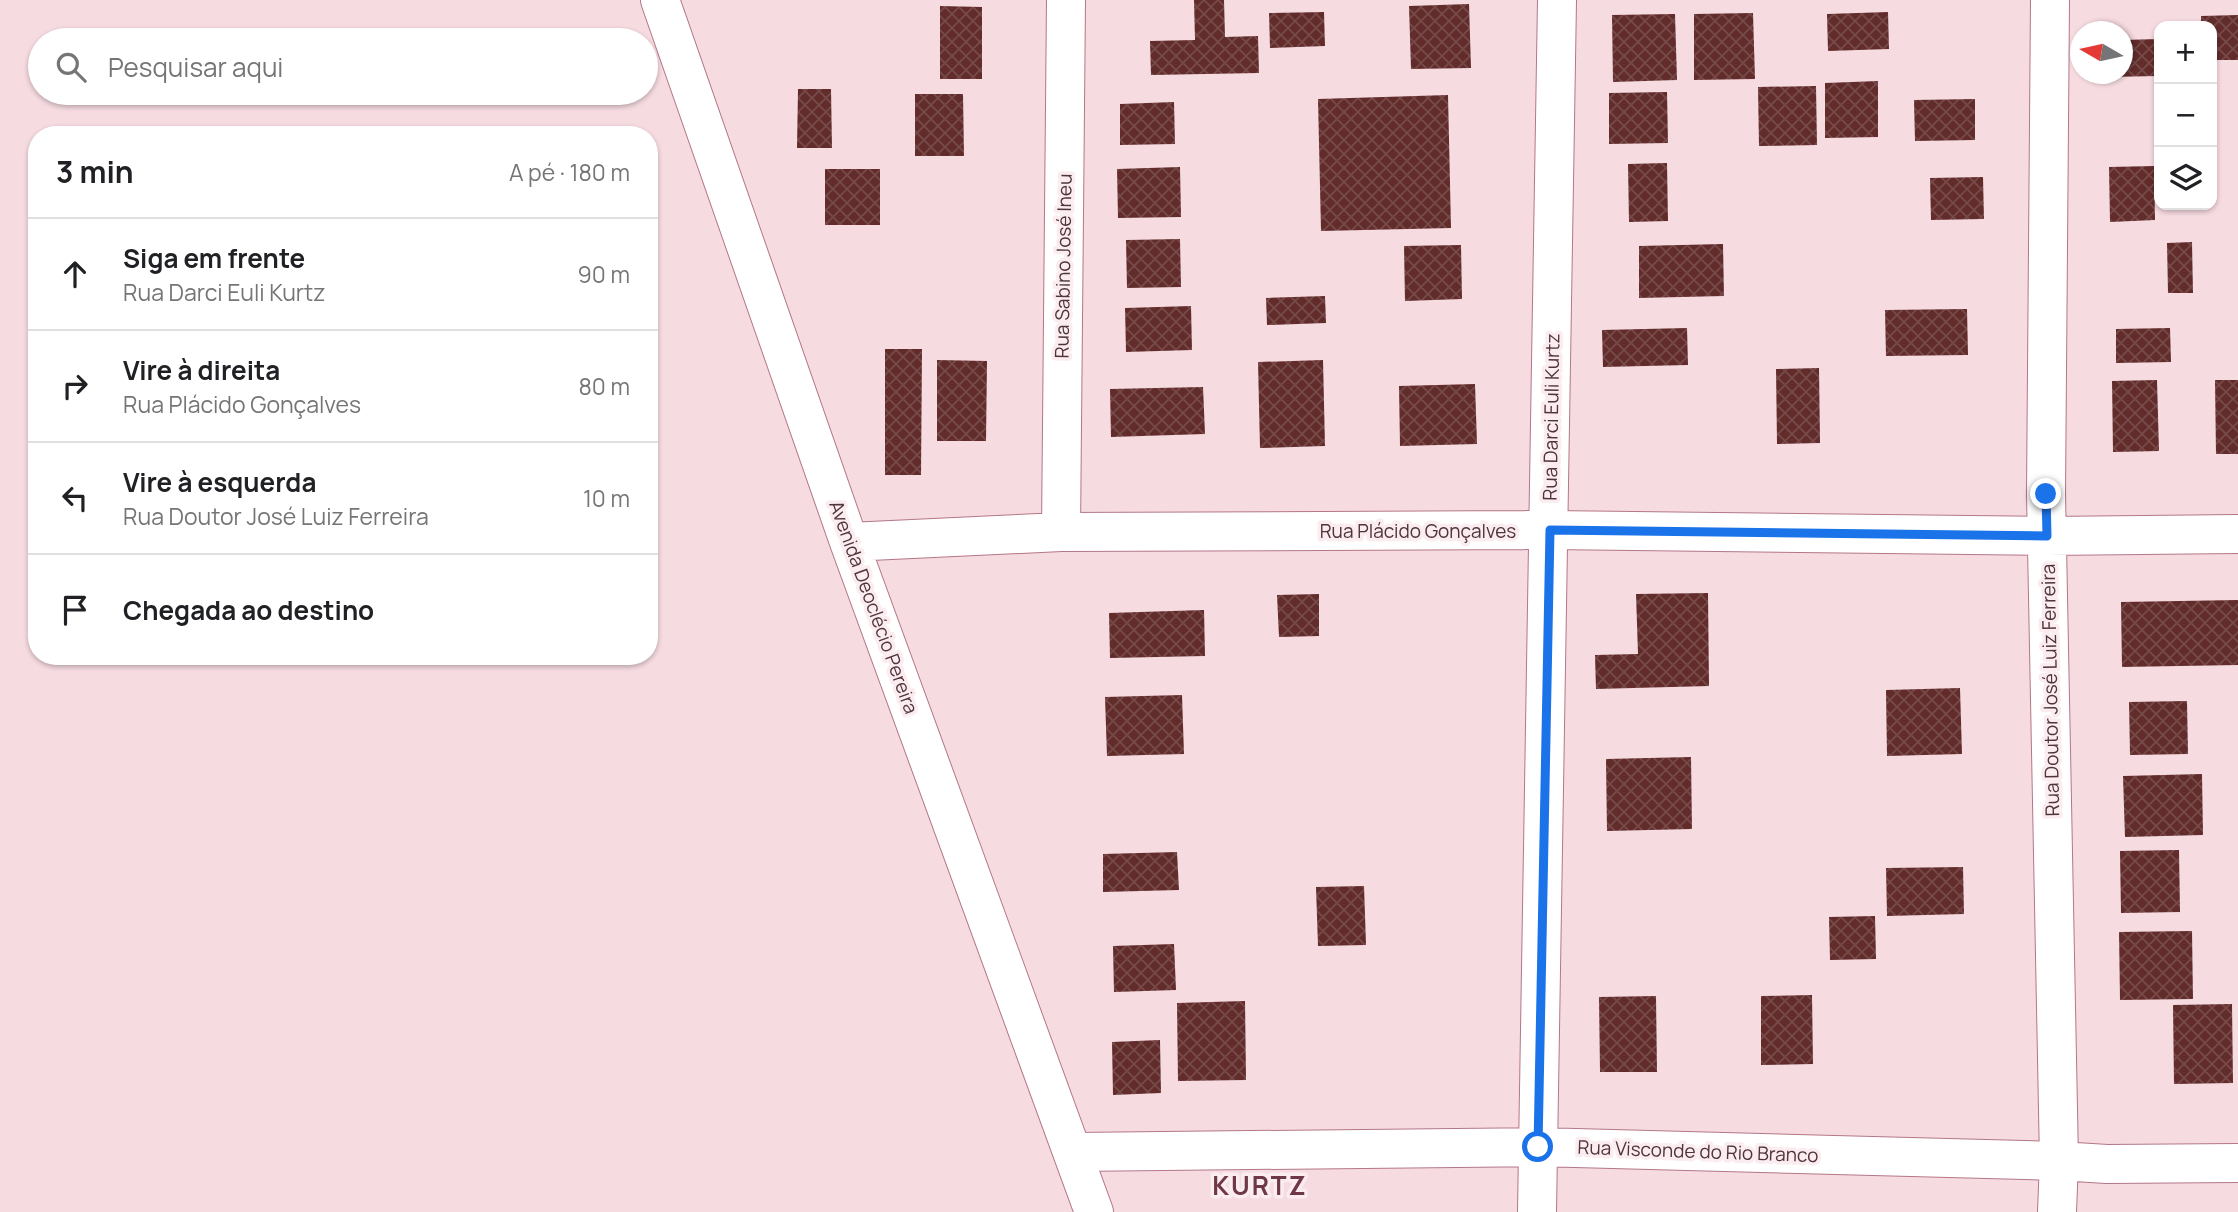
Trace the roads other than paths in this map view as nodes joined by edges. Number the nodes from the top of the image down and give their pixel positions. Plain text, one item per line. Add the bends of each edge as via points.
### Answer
1 (660, 0) edge
2 (1066, 0) edge
3 (1557, 0) edge
4 (2050, 0) edge
5 (1550, 530) junction
6 (1060, 532) junction
7 (2238, 534) edge
8 (2047, 536) junction
9 (849, 542) junction
10 (1538, 1147) junction
11 (1074, 1152) junction
12 (2059, 1161) junction
13 (2238, 1163) edge
14 (1094, 1212) edge
15 (1537, 1212) edge
16 (2057, 1212) edge

1 - 9 street, Avenida Deoclécio Pereira
2 - 6 street, Rua Sabino José Ineu
3 - 5 street, Rua Darci Euli Kurtz
4 - 8 street, Rua Doutor José Luiz Ferreira
5 - 6 street, Rua Plácido Gonçalves
5 - 8 street, Rua Plácido Gonçalves
5 - 10 street, Rua Darci Euli Kurtz
6 - 9 street, Rua Plácido Gonçalves
7 - 8 street, Rua Plácido Gonçalves
8 - 12 street, Rua Doutor José Luiz Ferreira
9 - 11 street, Avenida Deoclécio Pereira
10 - 11 street, Rua Visconde do Rio Branco
10 - 12 street, Rua Visconde do Rio Branco
10 - 15 street, Rua Darci Euli Kurtz
11 - 14 street, Avenida Deoclécio Pereira
12 - 13 street, Rua Visconde do Rio Branco
12 - 16 street, Rua Doutor José Luiz Ferreira

